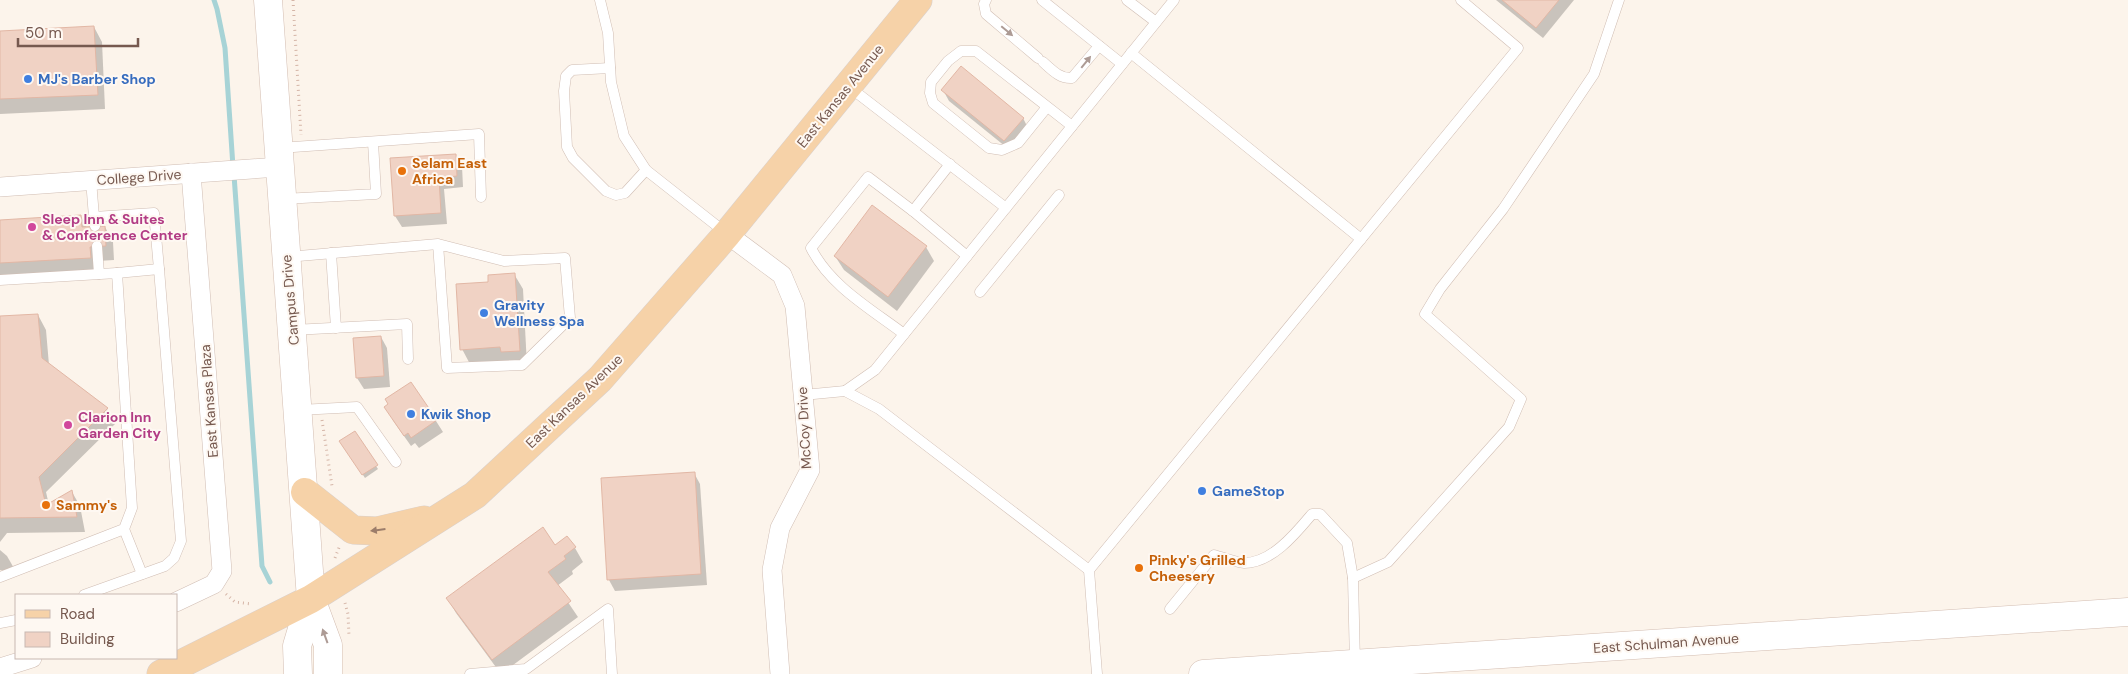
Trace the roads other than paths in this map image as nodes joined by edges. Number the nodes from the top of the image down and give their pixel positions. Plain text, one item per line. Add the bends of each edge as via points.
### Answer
1 (268, 0) edge
2 (600, 0) edge
3 (918, 0) edge
4 (986, 0) edge
5 (1042, 0) edge
6 (1127, 0) edge
7 (1174, 0) edge
8 (1461, 0) edge
9 (1619, 0) edge
10 (1156, 22) junction
11 (1099, 46) junction
12 (1131, 53) junction
13 (1122, 64) junction
14 (610, 68) junction
15 (848, 86) junction
16 (1047, 107) junction
17 (1072, 126) junction
18 (373, 142) junction
19 (271, 161) junction
20 (950, 164) junction
21 (646, 170) junction
22 (191, 173) junction
23 (91, 180) junction
24 (0, 187) edge
25 (1059, 194) dead end
26 (482, 197) dead end
27 (282, 199) junction
28 (1006, 208) junction
29 (913, 211) junction
30 (727, 234) junction
31 (1361, 239) junction
32 (438, 244) junction
33 (97, 246) dead end
34 (331, 253) junction
35 (967, 256) junction
36 (286, 257) junction
37 (159, 269) junction
38 (118, 273) junction
39 (99, 274) junction
40 (0, 280) edge
41 (980, 292) dead end
42 (336, 328) junction
43 (292, 330) junction
44 (904, 334) junction
45 (408, 359) dead end
46 (845, 390) junction
47 (803, 395) junction
48 (298, 410) junction
49 (396, 462) dead end
50 (305, 492) junction
51 (443, 516) junction
52 (124, 529) junction
53 (1089, 570) junction
54 (142, 574) junction
55 (0, 577) edge
56 (1353, 578) junction
57 (87, 594) edge
58 (312, 599) junction
59 (178, 601) edge
60 (1170, 609) dead end
61 (2128, 612) edge
62 (15, 620) edge
63 (0, 623) edge
64 (29, 659) edge
65 (1355, 664) junction
66 (0, 668) edge
67 (161, 674) edge
68 (298, 674) edge
69 (328, 674) edge
70 (470, 674) edge
71 (612, 674) edge
72 (780, 674) edge
73 (1097, 674) edge
74 (1203, 674) edge

1 - 19 street, Campus Drive
2 - 14 lane via 608,33
3 - 15 main road, East Kansas Avenue
4 -> 11 lane via 986,14 1065,78 1072,78
5 - 11 lane
6 - 10 lane
7 - 10 lane
8 - 31 lane via 1518,48
9 - 56 lane via 1594,74 1503,209 1440,289 1425,314 1521,399 1509,427 1388,562
10 - 12 lane
11 - 13 lane
12 - 13 lane
12 - 31 lane
13 - 17 lane
14 - 21 lane via 624,136
14 - 21 lane via 572,70 566,76 567,147 573,158 606,191 616,195 624,193
15 - 20 lane
15 - 30 main road, East Kansas Avenue
16 - 16 lane via 976,51 960,51 931,82 930,94 934,103 989,148 1002,150 1018,143
16 - 17 lane
17 - 28 lane
18 - 19 lane
18 - 26 lane via 479,134
18 - 27 lane via 376,194
19 - 22 street, College Drive
19 - 27 street, Campus Drive
20 - 28 lane
20 - 29 lane
21 - 30 lane
22 - 23 street, College Drive
22 - 59 street, East Kansas Plaza via 222,571 214,584
23 - 24 street, College Drive
23 - 37 lane via 95,222 154,213
25 - 41 lane
27 - 36 street, Campus Drive
28 - 35 lane
29 - 35 lane
29 - 44 lane via 868,177 811,248 818,262 842,287
30 - 47 street, McCoy Drive via 782,275 795,306
30 - 51 main road, East Kansas Avenue via 600,379 475,495
31 - 53 lane
32 - 32 lane via 504,261 565,258 570,318 522,364 446,368
32 - 34 lane
33 - 39 lane
34 - 36 lane
34 - 42 lane
35 - 44 lane
36 - 43 street, Campus Drive
37 - 38 lane
37 - 54 lane via 181,541 174,558 165,566
38 - 39 lane
38 - 52 lane via 132,508
39 - 40 lane
42 - 43 lane
42 - 45 lane via 407,324
43 - 48 street, Campus Drive
44 - 46 lane via 875,370
46 - 47 lane
46 - 53 lane via 879,409
47 - 72 street, McCoy Drive via 810,470 780,528 772,570
48 - 49 lane via 357,407
48 - 50 street, Campus Drive
51 -> 50 main road via 377,532 353,530
50 - 58 street, Campus Drive
51 - 58 main road, East Kansas Avenue
52 - 54 lane
52 - 55 lane
53 - 73 lane
54 - 57 lane
56 - 60 lane via 1347,544 1320,514 1312,514 1277,550 1255,561 1243,563 1214,555
56 - 65 lane
58 - 67 main road, East Kansas Avenue
58 - 68 street, Campus Drive via 297,646
69 -> 58 street, Campus Drive via 328,645
61 - 65 street, East Schulman Avenue
62 - 63 lane
64 - 66 street
65 - 74 street, East Schulman Avenue
70 - 71 lane via 526,669 608,609

